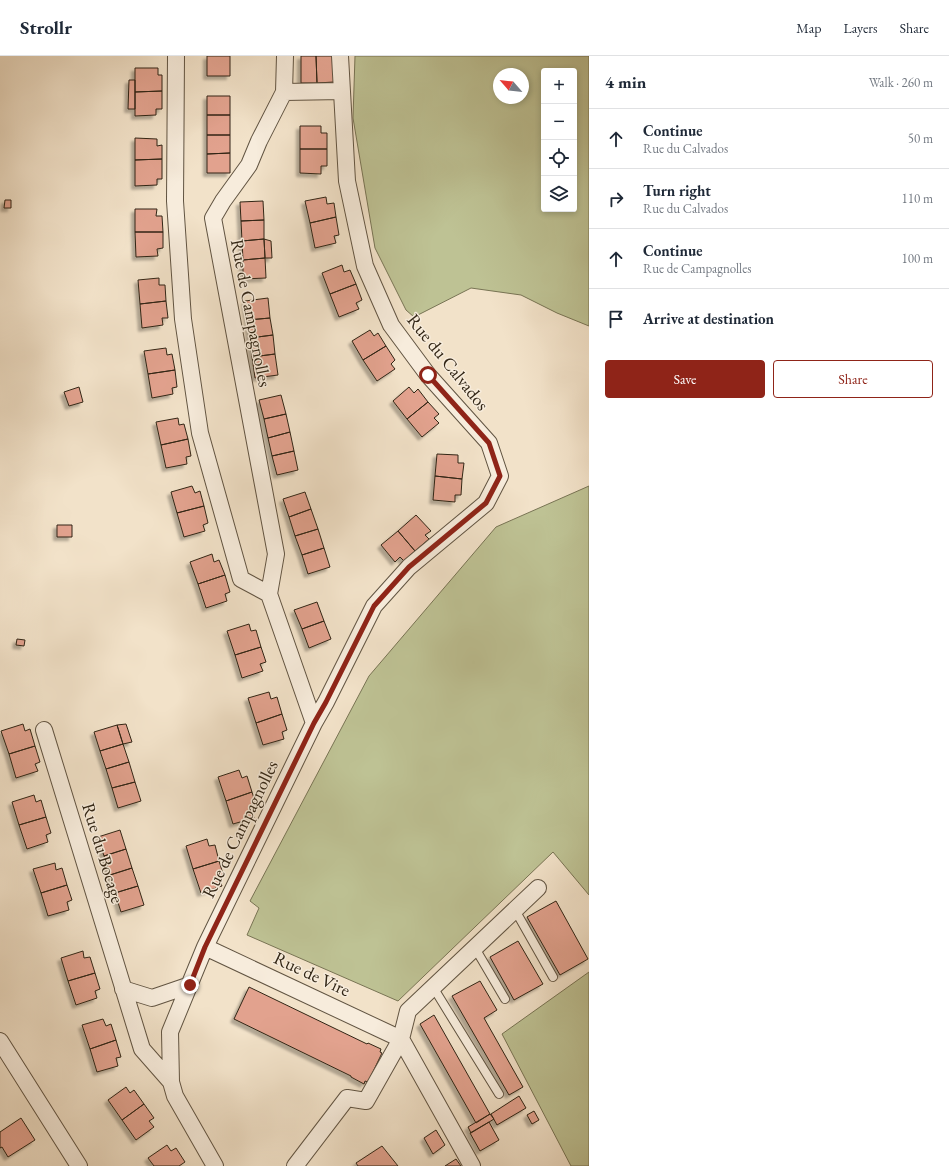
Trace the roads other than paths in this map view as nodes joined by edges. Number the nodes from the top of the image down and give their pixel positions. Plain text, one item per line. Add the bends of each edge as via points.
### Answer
1 (176, 56) edge
2 (285, 56) edge
3 (340, 56) edge
4 (342, 91) junction
5 (284, 92) junction
6 (269, 594) junction
7 (314, 723) junction
8 (44, 730) dead end
9 (538, 888) dead end
10 (515, 910) junction
11 (205, 947) junction
12 (475, 948) junction
13 (553, 977) dead end
14 (190, 985) junction
15 (433, 988) junction
16 (123, 989) junction
17 (505, 999) dead end
18 (401, 1039) junction
19 (0, 1041) edge
20 (171, 1082) junction
21 (499, 1094) dead end
22 (79, 1166) edge
23 (215, 1166) edge
24 (295, 1166) edge
25 (472, 1166) edge

1 - 6 street via 175,201 183,319 200,433 241,579
2 - 5 street, Rue de Campagnolles
3 - 4 street, Rue du Calvados
4 - 5 street
4 - 7 street, Rue du Calvados via 347,182 365,266 391,325 428,375 489,443 500,476 486,503 409,567 374,606
5 - 6 street, Rue de Campagnolles via 249,165 213,218 276,554
6 - 7 street, Rue de Campagnolles
7 - 11 street, Rue de Campagnolles
8 - 16 street, Rue du Bocage
9 - 10 street
10 - 12 street
10 - 13 lane
11 - 14 street, Rue de Campagnolles
11 - 18 street, Rue de Vire
12 - 15 street
12 - 17 lane
14 - 16 street via 152,998
14 - 20 street, Rue de Campagnolles via 170,1032
15 - 18 street via 408,1011
15 - 21 lane
16 - 20 street, Rue du Bocage via 142,1049
18 - 24 street via 366,1101 347,1098
18 - 25 street
19 - 22 street
20 - 23 street, Rue du Bocage via 175,1096

